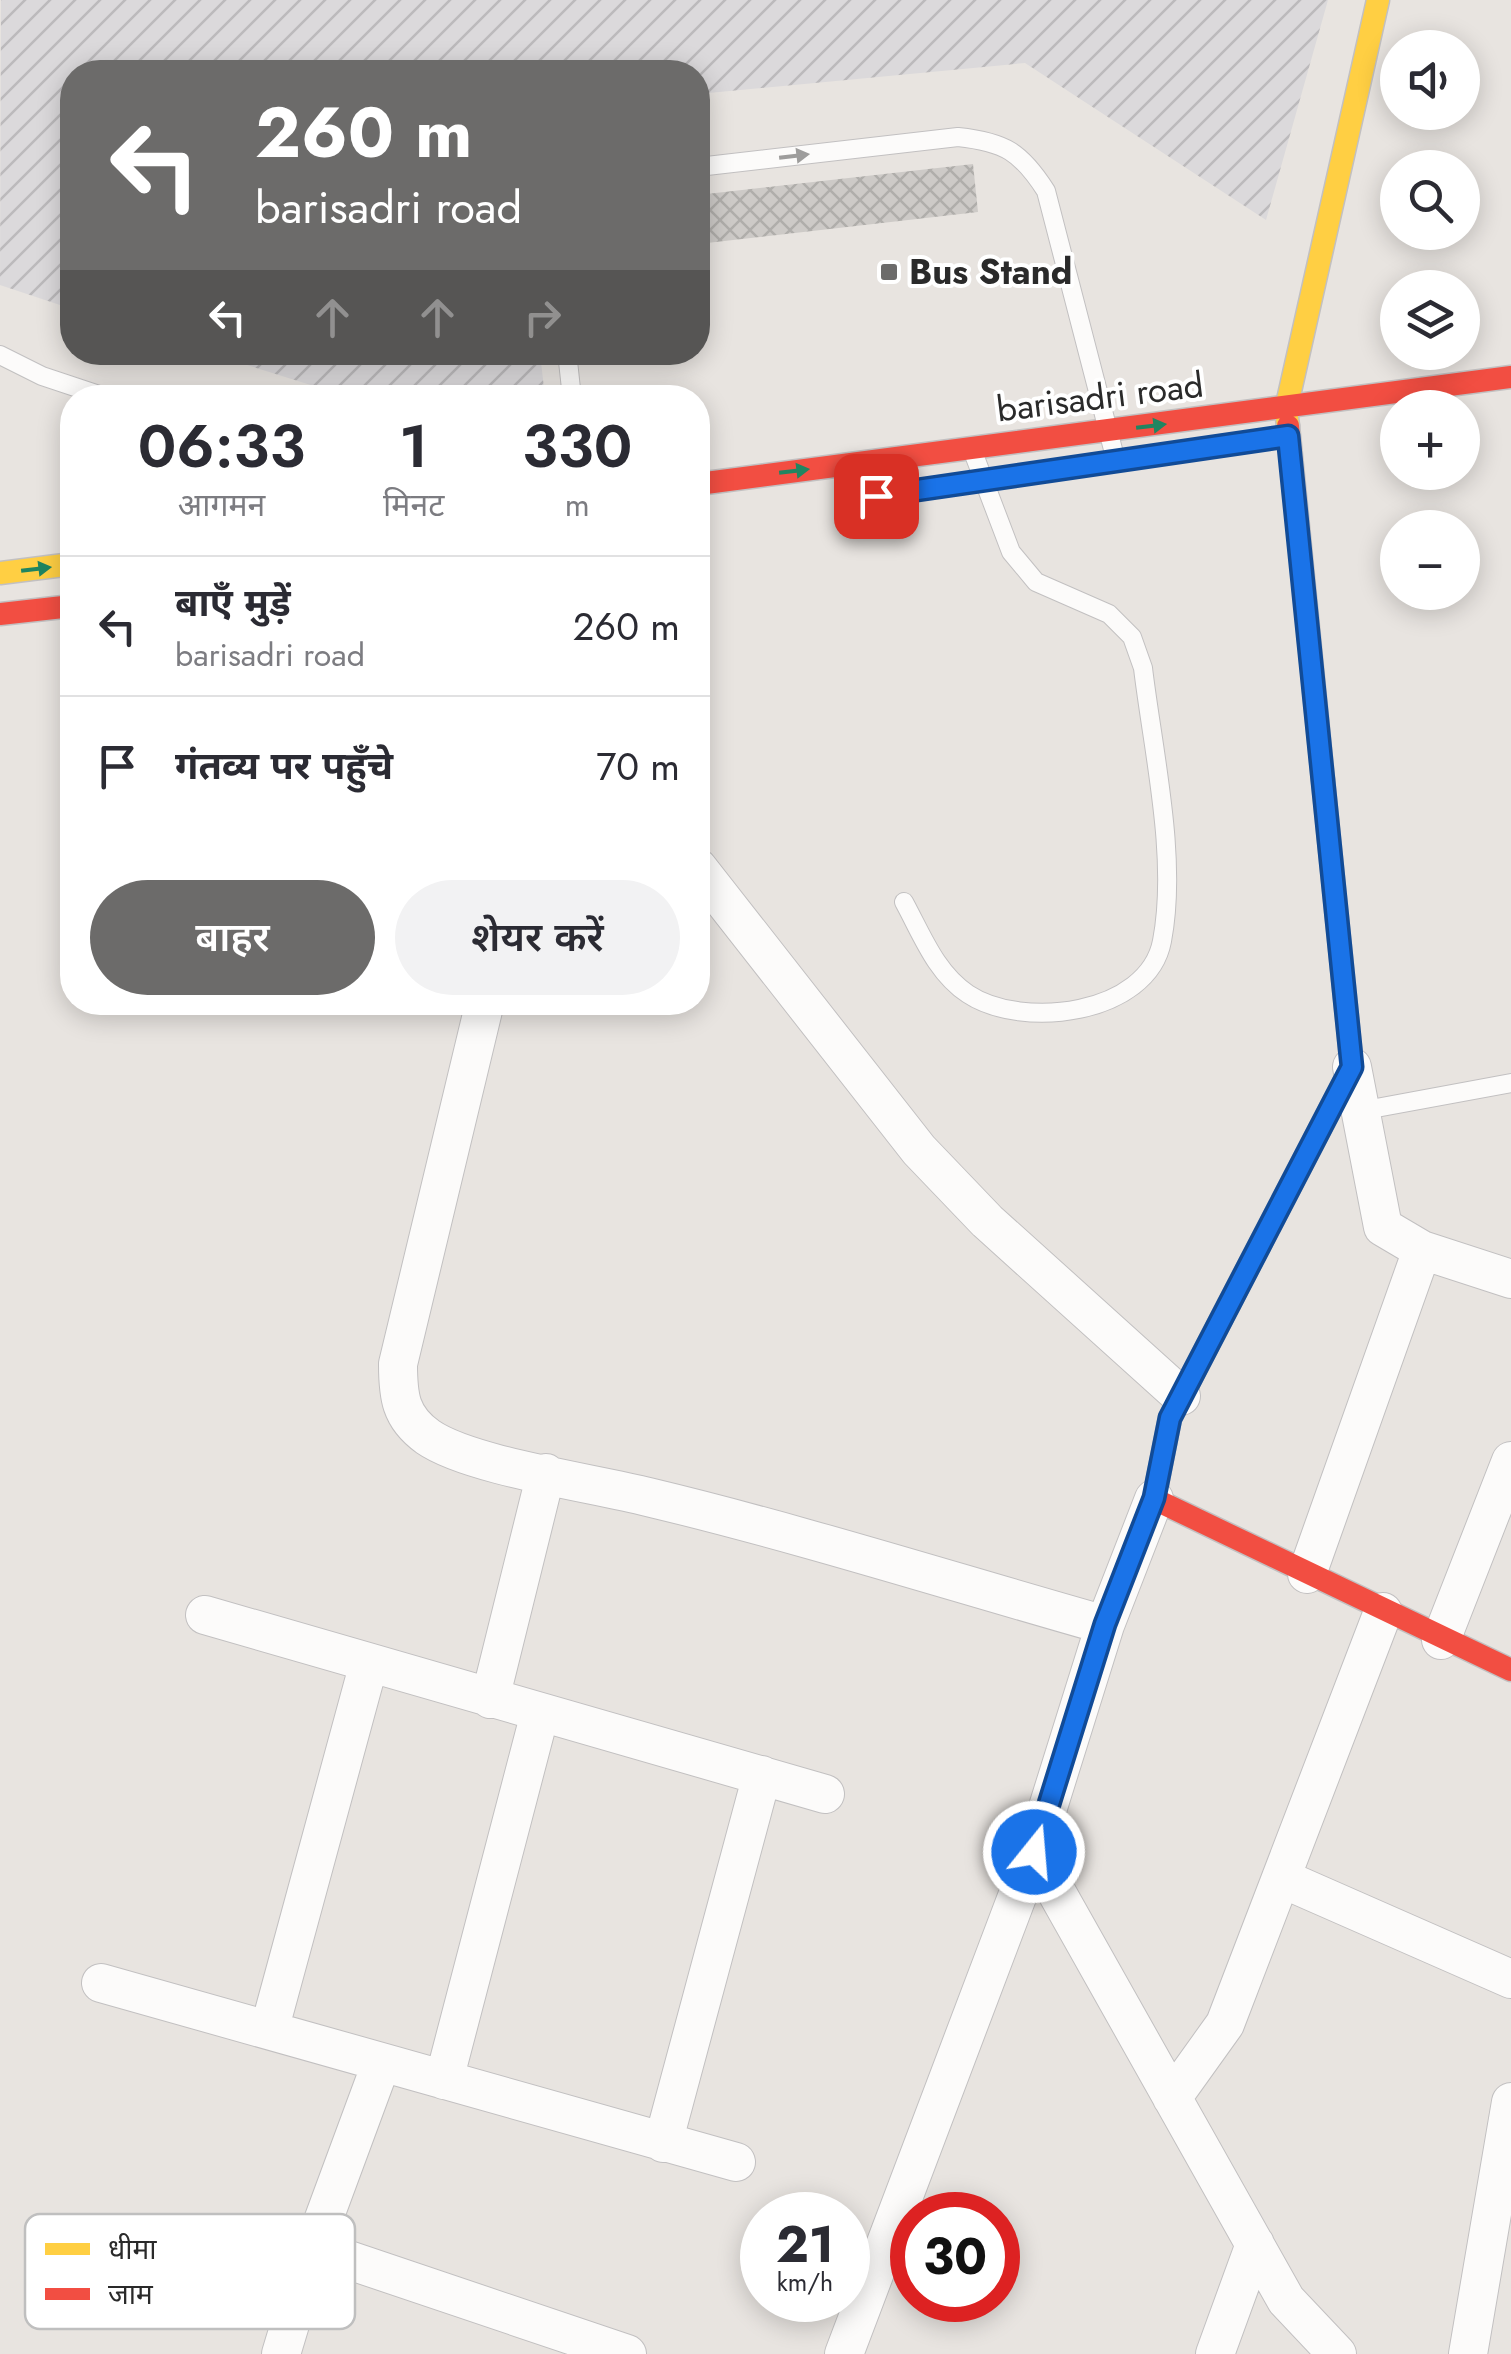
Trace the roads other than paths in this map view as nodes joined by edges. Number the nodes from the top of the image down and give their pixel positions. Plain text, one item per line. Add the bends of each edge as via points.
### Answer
1 (1378, 0) edge
2 (710, 166) edge
3 (0, 356) edge
4 (1511, 377) edge
5 (69, 385) edge
6 (1286, 409) junction
7 (1108, 432) junction
8 (972, 449) junction
9 (1116, 461) dead end
10 (710, 482) edge
11 (60, 566) edge
12 (0, 573) edge
13 (60, 607) edge
14 (0, 614) edge
15 (710, 883) edge
16 (904, 902) dead end
17 (482, 1015) edge
18 (1352, 1067) junction
19 (1511, 1082) edge
20 (1360, 1111) junction
21 (1422, 1250) junction
22 (1511, 1278) edge
23 (1181, 1396) junction
24 (1511, 1461) edge
25 (546, 1473) junction
26 (1154, 1498) junction
27 (1307, 1574) junction
28 (1383, 1612) junction
29 (205, 1615) dead end
30 (1105, 1624) junction
31 (1440, 1640) junction
32 (369, 1664) junction
33 (1511, 1670) edge
34 (490, 1699) junction
35 (540, 1713) junction
36 (762, 1775) junction
37 (825, 1794) dead end
38 (1034, 1852) junction
39 (1281, 1878) junction
40 (1511, 1979) edge
41 (101, 1983) dead end
42 (270, 2027) junction
43 (380, 2064) junction
44 (444, 2080) junction
45 (1172, 2098) junction
46 (1511, 2102) edge
47 (664, 2143) junction
48 (736, 2162) dead end
49 (325, 2214) edge
50 (1255, 2244) junction
51 (355, 2266) edge
52 (289, 2329) edge
53 (531, 2339) edge
54 (281, 2354) edge
55 (627, 2354) edge
56 (844, 2354) edge
57 (1215, 2354) edge
58 (1337, 2354) edge
59 (1468, 2354) edge

1 - 6 street
2 -> 7 lane via 958,137 994,141 1028,162 1046,191
3 - 5 lane
4 - 6 street, barisadri road
7 -> 6 street, barisadri road
6 - 18 street
7 - 8 street, barisadri road
7 - 9 lane
10 -> 8 street, barisadri road
8 - 16 lane via 1011,552 1036,582 1109,614 1132,636 1143,668 1167,870 1162,942 1147,972 1118,994 1046,1016 1023,1014 998,1010 940,970
12 -> 11 street
13 - 14 street
15 - 23 street via 919,1150 986,1220
17 - 25 street via 404,1329 398,1401 430,1438
18 - 20 street
18 - 23 street
19 - 20 lane
20 - 21 street via 1383,1228
21 - 22 street
21 - 27 street
23 - 26 street via 1170,1418
24 - 31 street
25 - 30 street
25 - 34 street
26 - 27 street
26 - 30 street
27 - 28 street
28 - 31 street
28 - 39 street
29 - 32 street
30 - 38 street
31 - 33 street
32 - 34 street
32 - 42 street
34 - 35 street
35 - 36 street
35 - 44 street
36 - 37 street
36 - 47 street
38 - 45 street
38 - 56 street
39 - 40 street
39 - 45 street via 1224,2024
41 - 42 street
42 - 43 street
43 - 44 street
43 - 49 street
44 - 47 street
45 - 50 street
46 - 59 street
47 - 48 street
50 - 57 street
50 - 58 street via 1286,2300
51 - 53 street
52 - 54 street
53 - 55 street

